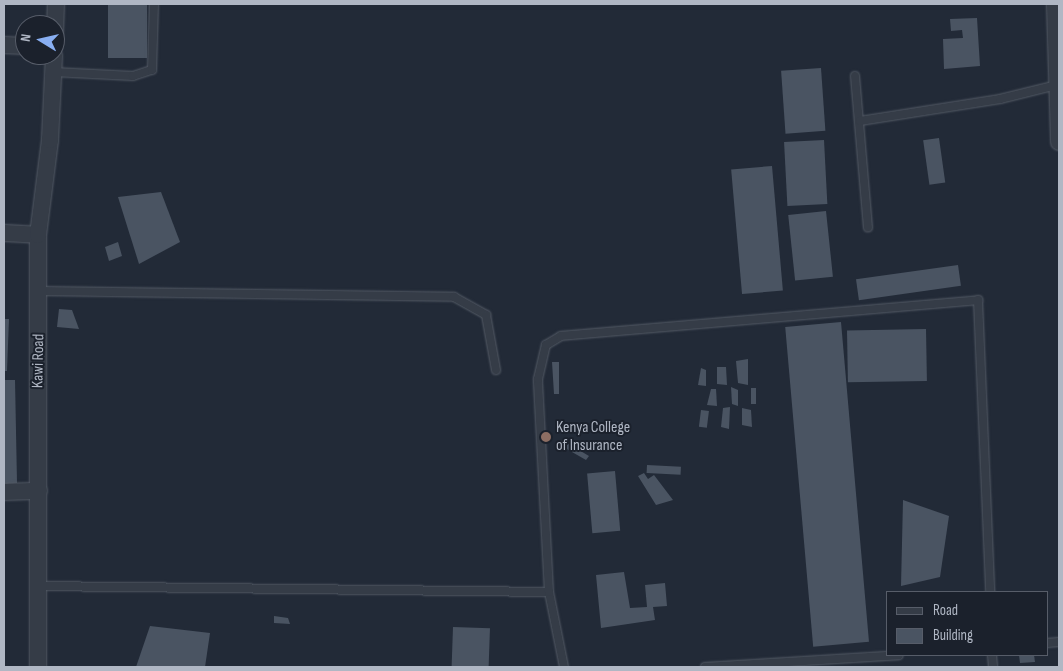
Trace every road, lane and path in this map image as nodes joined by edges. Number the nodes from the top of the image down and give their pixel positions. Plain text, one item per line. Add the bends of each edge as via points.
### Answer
1 (154, 4) edge
2 (1055, 4) edge
3 (53, 65) edge
4 (53, 72) junction
5 (855, 76) dead end
6 (1057, 85) junction
7 (860, 121) junction
8 (1059, 142) edge
9 (868, 227) dead end
10 (4, 232) edge
11 (38, 235) junction
12 (40, 291) junction
13 (496, 370) dead end
14 (39, 491) junction
15 (4, 492) edge
16 (38, 586) junction
17 (990, 591) edge
18 (549, 592) junction
19 (887, 656) edge
20 (779, 665) edge
21 (38, 667) edge
22 (564, 667) edge
23 (705, 667) edge

1 - 4 lane via 152,70 133,76
2 - 6 street
3 - 4 street, Kawi Road
4 - 11 street, Kawi Road
5 - 7 lane
6 - 7 lane via 1000,100
6 - 8 street
7 - 9 lane
10 - 11 street
11 - 12 street, Kawi Road
12 - 13 lane via 454,297 486,316
12 - 14 street, Kawi Road
14 - 15 street
14 - 16 street, Kawi Road
16 - 18 lane
16 - 21 street, Kawi Road
17 - 18 lane via 978,300 560,336 546,345 538,379
18 - 22 lane
19 - 20 lane
20 - 23 lane

